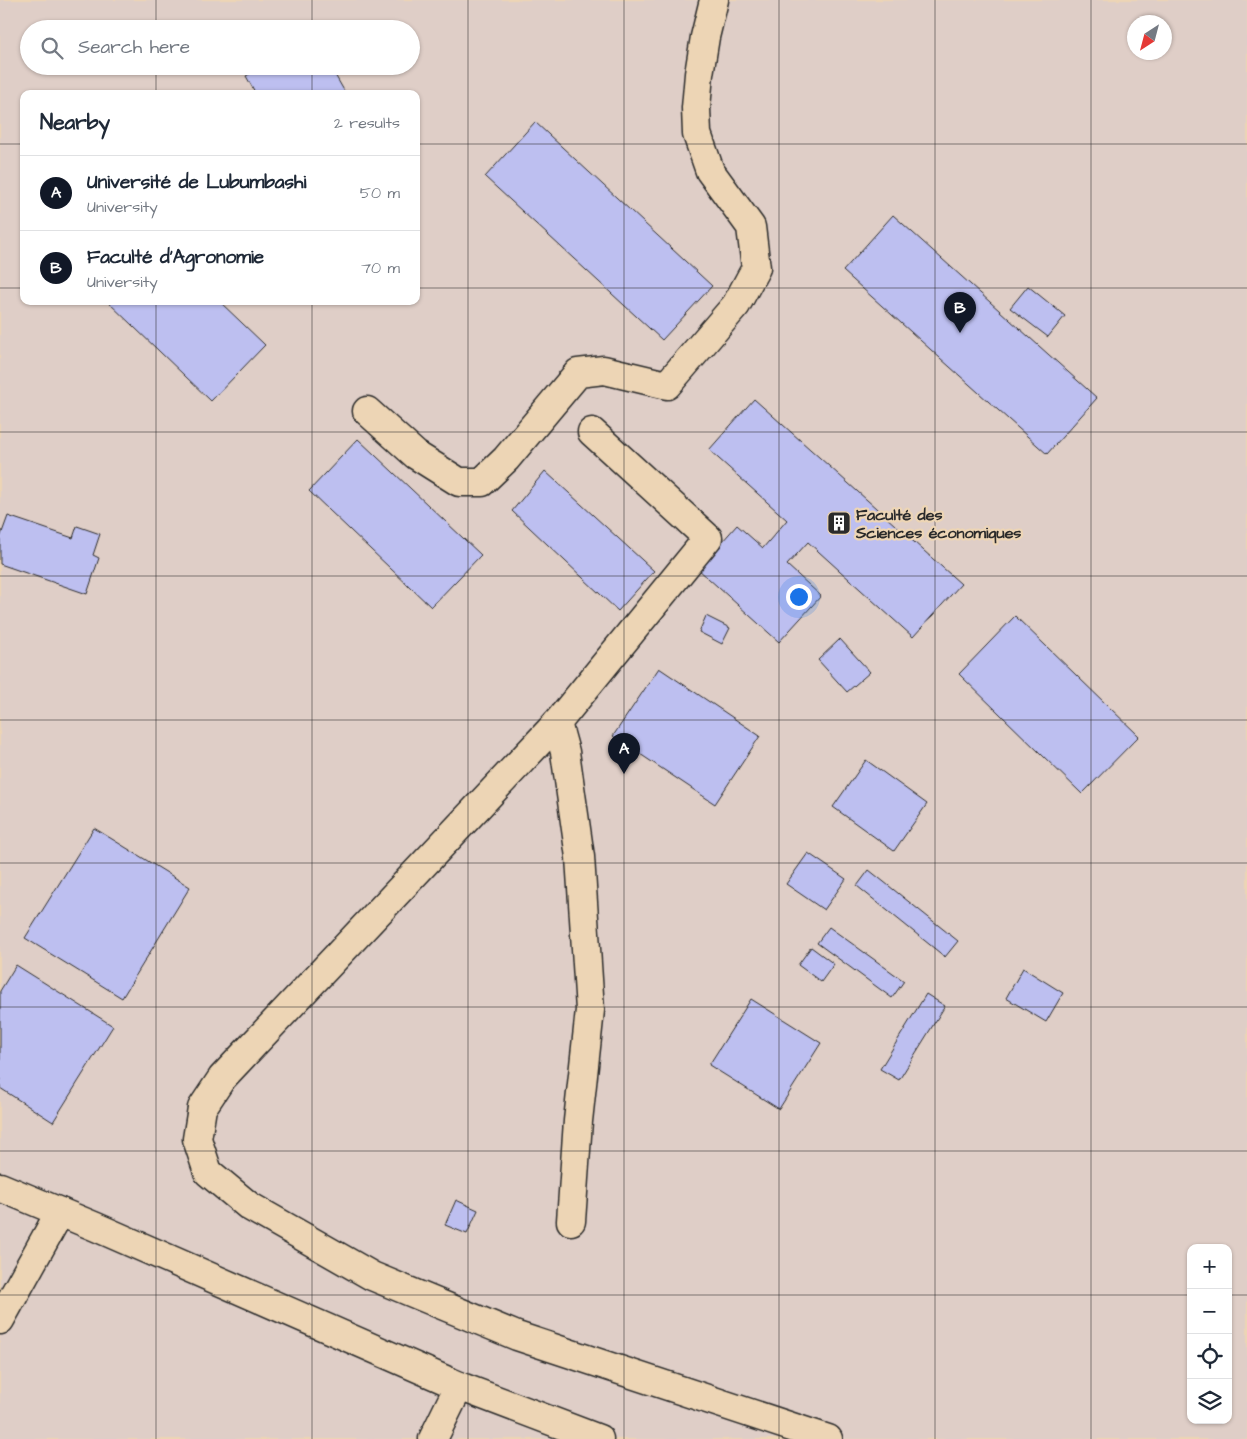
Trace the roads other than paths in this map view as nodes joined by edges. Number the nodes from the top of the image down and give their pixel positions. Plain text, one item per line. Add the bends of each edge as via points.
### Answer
1 (714, 0) edge
2 (367, 411) dead end
3 (592, 432) dead end
4 (557, 723) junction
5 (0, 1186) edge
6 (60, 1212) junction
7 (571, 1221) dead end
8 (0, 1320) edge
9 (460, 1386) junction
10 (433, 1439) edge
11 (599, 1439) edge
12 (828, 1439) edge

1 - 2 street via 699,74 697,134 710,171 751,227 756,268 736,305 666,385 604,370 578,373 506,459 482,482 459,482 416,455
3 - 4 street via 708,538
4 - 7 street via 566,752 580,857 590,1010
4 - 12 street via 222,1078 202,1108 197,1139 208,1172 249,1206 372,1276 517,1336
5 - 6 street
6 - 8 street
6 - 9 street
9 - 10 street
9 - 11 street

